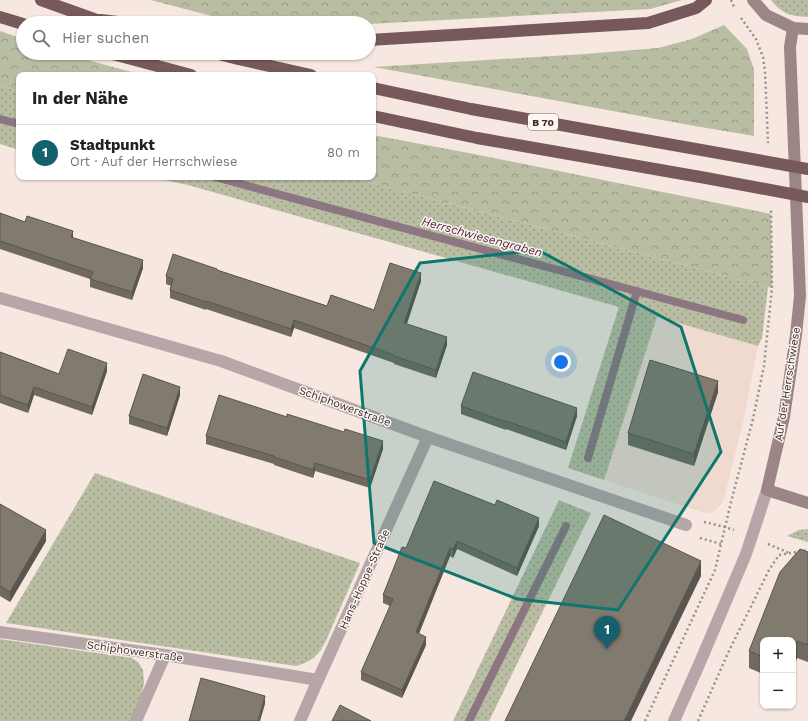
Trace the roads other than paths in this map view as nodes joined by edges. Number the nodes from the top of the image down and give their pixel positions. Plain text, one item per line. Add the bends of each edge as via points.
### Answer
1 (41, 0) edge
2 (706, 0) edge
3 (753, 0) edge
4 (86, 16) edge
5 (0, 17) edge
6 (16, 22) edge
7 (793, 28) junction
8 (808, 29) edge
9 (376, 40) edge
10 (135, 60) edge
11 (243, 60) edge
12 (179, 72) edge
13 (297, 72) edge
14 (376, 89) edge
15 (376, 117) edge
16 (808, 169) edge
17 (808, 197) edge
18 (0, 298) edge
19 (428, 437) junction
20 (767, 490) junction
21 (808, 503) edge
22 (686, 525) dead end
23 (0, 632) edge
24 (165, 655) junction
25 (318, 680) junction
26 (136, 721) edge
27 (300, 721) edge
28 (674, 721) edge

1 - 4 highway
2 - 9 highway via 696,8 648,23
3 - 7 street via 766,15
5 - 6 highway
7 - 8 street
7 - 20 street, Auf der Herrschwiese via 790,47 800,296 784,417
10 - 12 highway
11 - 13 highway
14 - 16 highway, B 70 via 471,109
15 - 17 highway via 477,138
18 - 19 street, Schiphowerstraße via 221,361
19 - 22 street, Schiphowerstraße
19 - 25 street, Hans-Hoppe-Straße
20 - 21 street
20 - 28 street, Auf der Herrschwiese via 746,554
23 - 24 street, Schiphowerstraße
24 - 25 street, Schiphowerstraße
24 - 26 street
25 - 27 street, Hans-Hoppe-Straße

